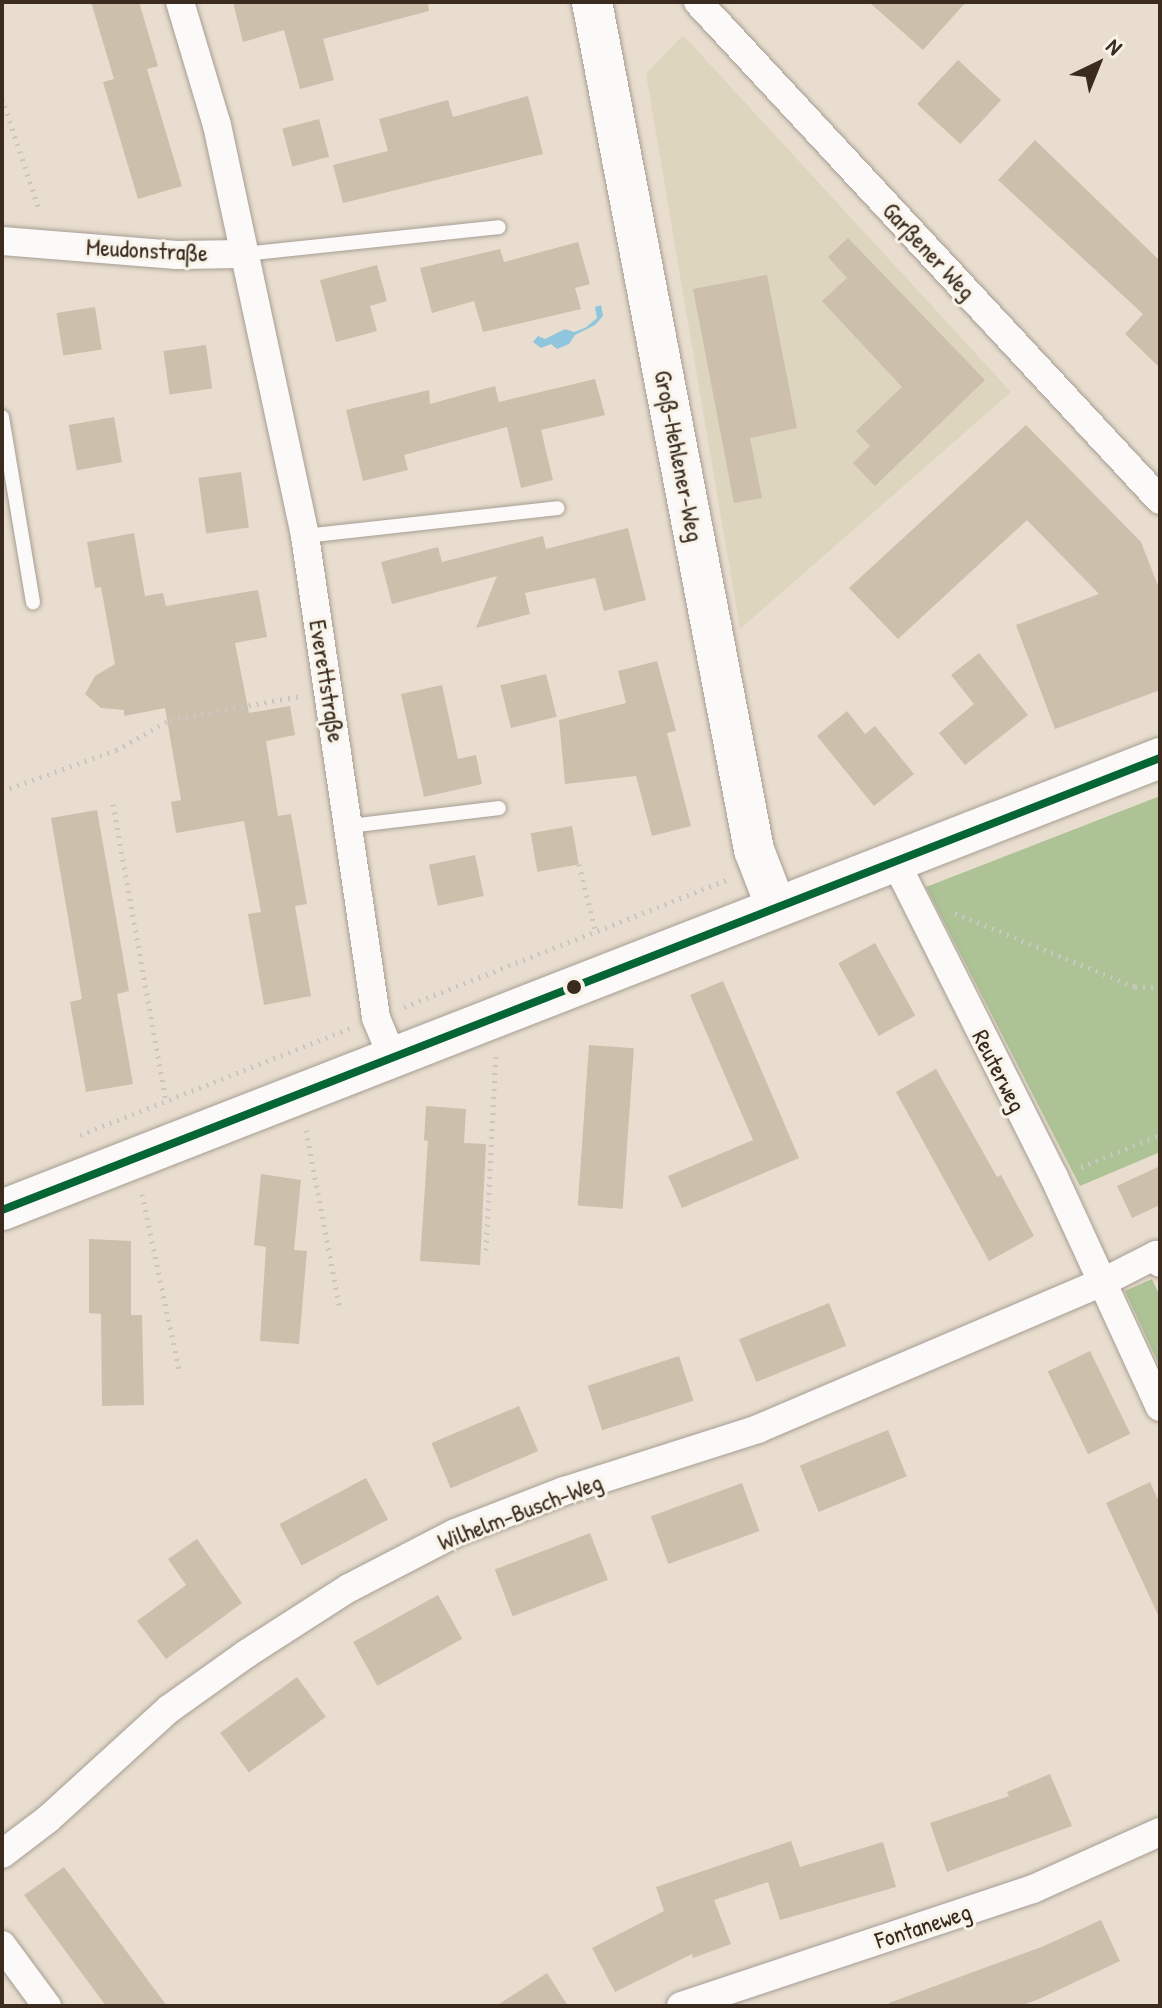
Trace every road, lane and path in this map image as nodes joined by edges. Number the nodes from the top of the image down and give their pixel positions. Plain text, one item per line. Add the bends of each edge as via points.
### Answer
1 (180, 2) edge
2 (592, 2) edge
3 (698, 2) edge
4 (2, 98) edge
5 (499, 227) dead end
6 (2, 241) edge
7 (51, 243) junction
8 (244, 254) junction
9 (2, 417) edge
10 (1160, 500) edge
11 (557, 508) dead end
12 (305, 536) junction
13 (33, 602) dead end
14 (329, 690) junction
15 (1160, 758) edge
16 (2, 785) edge
17 (9, 788) junction
18 (2, 791) edge
19 (113, 804) dead end
20 (499, 808) dead end
21 (349, 826) junction
22 (579, 864) dead end
23 (901, 877) junction
24 (776, 907) junction
25 (610, 972) junction
26 (1160, 987) edge
27 (498, 1015) junction
28 (392, 1056) junction
29 (299, 1093) junction
30 (1160, 1135) edge
31 (174, 1141) junction
32 (134, 1157) junction
33 (1054, 1177) junction
34 (2, 1210) edge
35 (486, 1250) dead end
36 (1160, 1263) edge
37 (1101, 1283) junction
38 (340, 1310) dead end
39 (179, 1369) dead end
40 (1160, 1407) edge
41 (1160, 1832) edge
42 (2, 1854) edge
43 (2, 1945) edge
44 (47, 2006) edge
45 (681, 2006) edge

1 - 8 street, Everettstraße via 217,125
2 - 24 street, Groß-Hehlener-Weg via 754,850
3 - 10 street, Garßener Weg
4 - 7 path, Meudonstraße
5 - 8 lane
6 - 7 street, Meudonstraße
7 - 8 street, Meudonstraße via 176,255
8 - 12 street, Everettstraße
9 - 13 lane
11 - 12 lane
12 - 14 street, Everettstraße
14 - 17 path via 170,720 116,750
14 - 21 street, Everettstraße
15 - 23 street
16 - 17 path
17 - 18 path
19 - 31 path
20 - 21 lane
21 - 28 street, Everettstraße via 376,1018
22 - 25 path
23 - 24 street
23 - 26 path via 1135,987
23 - 33 street, Reuterweg
24 - 25 street
25 - 27 street
27 - 28 street
27 - 35 path
28 - 29 street
29 - 31 street
29 - 38 path
30 - 33 path
31 - 32 street
32 - 34 street
32 - 39 path
33 - 37 street, Reuterweg
36 - 37 street via 1156,1255
37 - 40 street, Reuterweg
37 - 42 street, Wilhelm-Busch-Weg via 758,1429 564,1491 455,1533 349,1588 169,1709
41 - 45 street, Fontaneweg via 1033,1889
43 - 44 street

